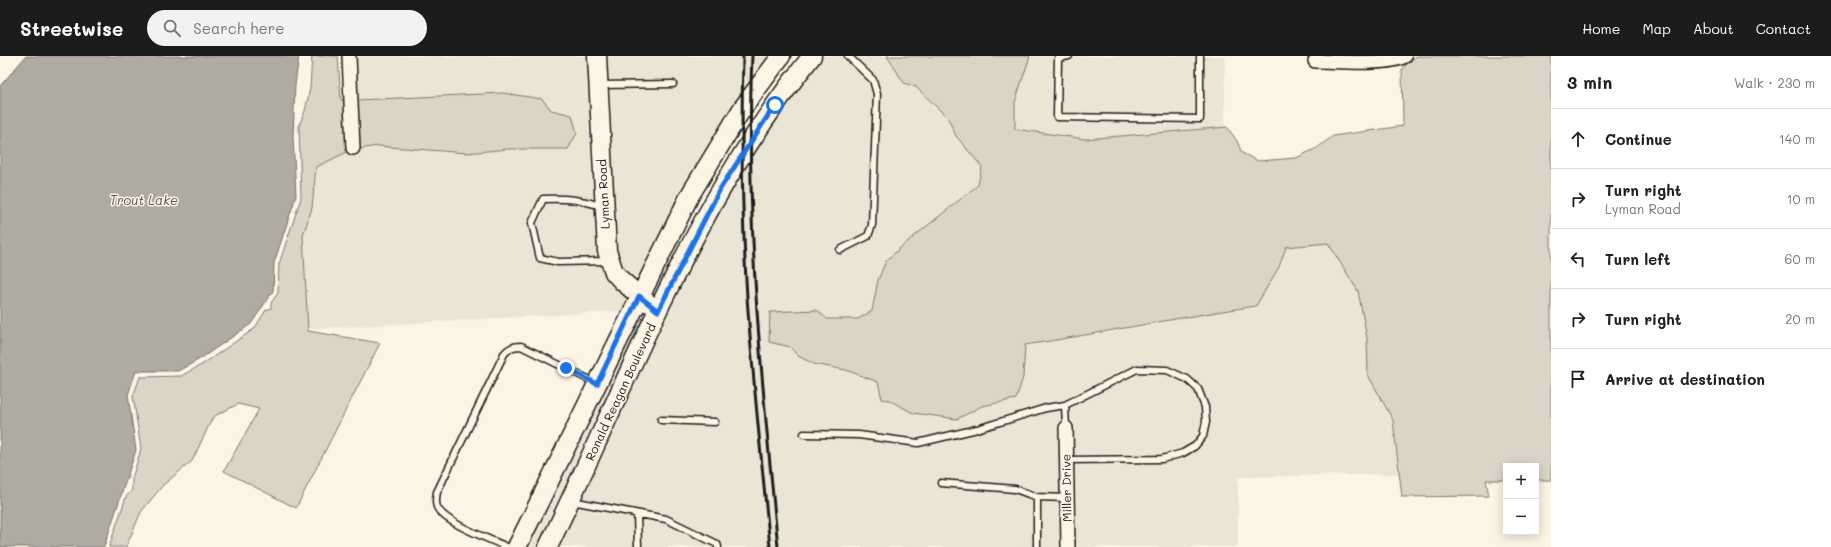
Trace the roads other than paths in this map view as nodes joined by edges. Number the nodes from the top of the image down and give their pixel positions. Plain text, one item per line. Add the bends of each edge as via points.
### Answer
1 (350, 56) edge
2 (596, 56) edge
3 (782, 56) edge
4 (812, 56) edge
5 (848, 56) edge
6 (1069, 56) edge
7 (1200, 56) edge
8 (1405, 56) edge
9 (1315, 61) dead end
10 (673, 84) dead end
11 (598, 85) junction
12 (353, 148) dead end
13 (605, 208) junction
14 (840, 250) dead end
15 (610, 261) junction
16 (639, 296) junction
17 (658, 311) junction
18 (597, 384) junction
19 (1065, 405) junction
20 (661, 420) dead end
21 (715, 422) dead end
22 (1066, 428) joint
23 (804, 434) dead end
24 (1066, 460) junction
25 (941, 483) dead end
26 (1037, 497) junction
27 (1067, 498) junction
28 (570, 501) junction
29 (637, 514) junction
30 (507, 547) edge
31 (517, 547) edge
32 (548, 547) edge
33 (638, 547) edge
34 (718, 547) edge
35 (1037, 547) edge
36 (1068, 547) edge

1 - 12 street
2 - 11 main road, Lyman Road
3 - 16 main road, Ronald Reagan Boulevard via 742,109 690,195
4 - 17 main road, Ronald Reagan Boulevard via 770,111 720,189
5 - 14 lane via 873,80 877,94 872,225 868,236
6 - 7 lane via 1058,58 1057,117 1200,119
8 - 9 street via 1386,61
10 - 11 lane
11 - 13 main road, Lyman Road
13 - 15 main road, Lyman Road
13 - 15 lane via 586,201 543,199 532,223 540,258 558,262
15 - 16 main road, Lyman Road via 614,272
16 - 17 main road, Lyman Road
16 - 18 main road, Ronald Reagan Boulevard
17 - 28 main road, Ronald Reagan Boulevard
18 - 30 lane via 521,346 508,349 504,354 435,500 436,507 445,517
18 - 31 main road, Ronald Reagan Boulevard
19 - 22 lane
19 - 23 lane via 918,443 859,435
19 - 24 lane via 1136,370 1167,370 1187,379 1198,389 1205,406 1206,422 1203,436 1195,446 1183,453 1162,459
20 - 21 lane
22 - 24 street, Miller Drive
24 - 27 street, Miller Drive
25 - 26 lane via 1015,489
26 - 27 lane
26 - 35 lane
27 - 36 street, Miller Drive
28 - 29 lane
28 - 32 main road, Ronald Reagan Boulevard
29 - 33 lane
29 - 34 lane via 666,519 717,544

